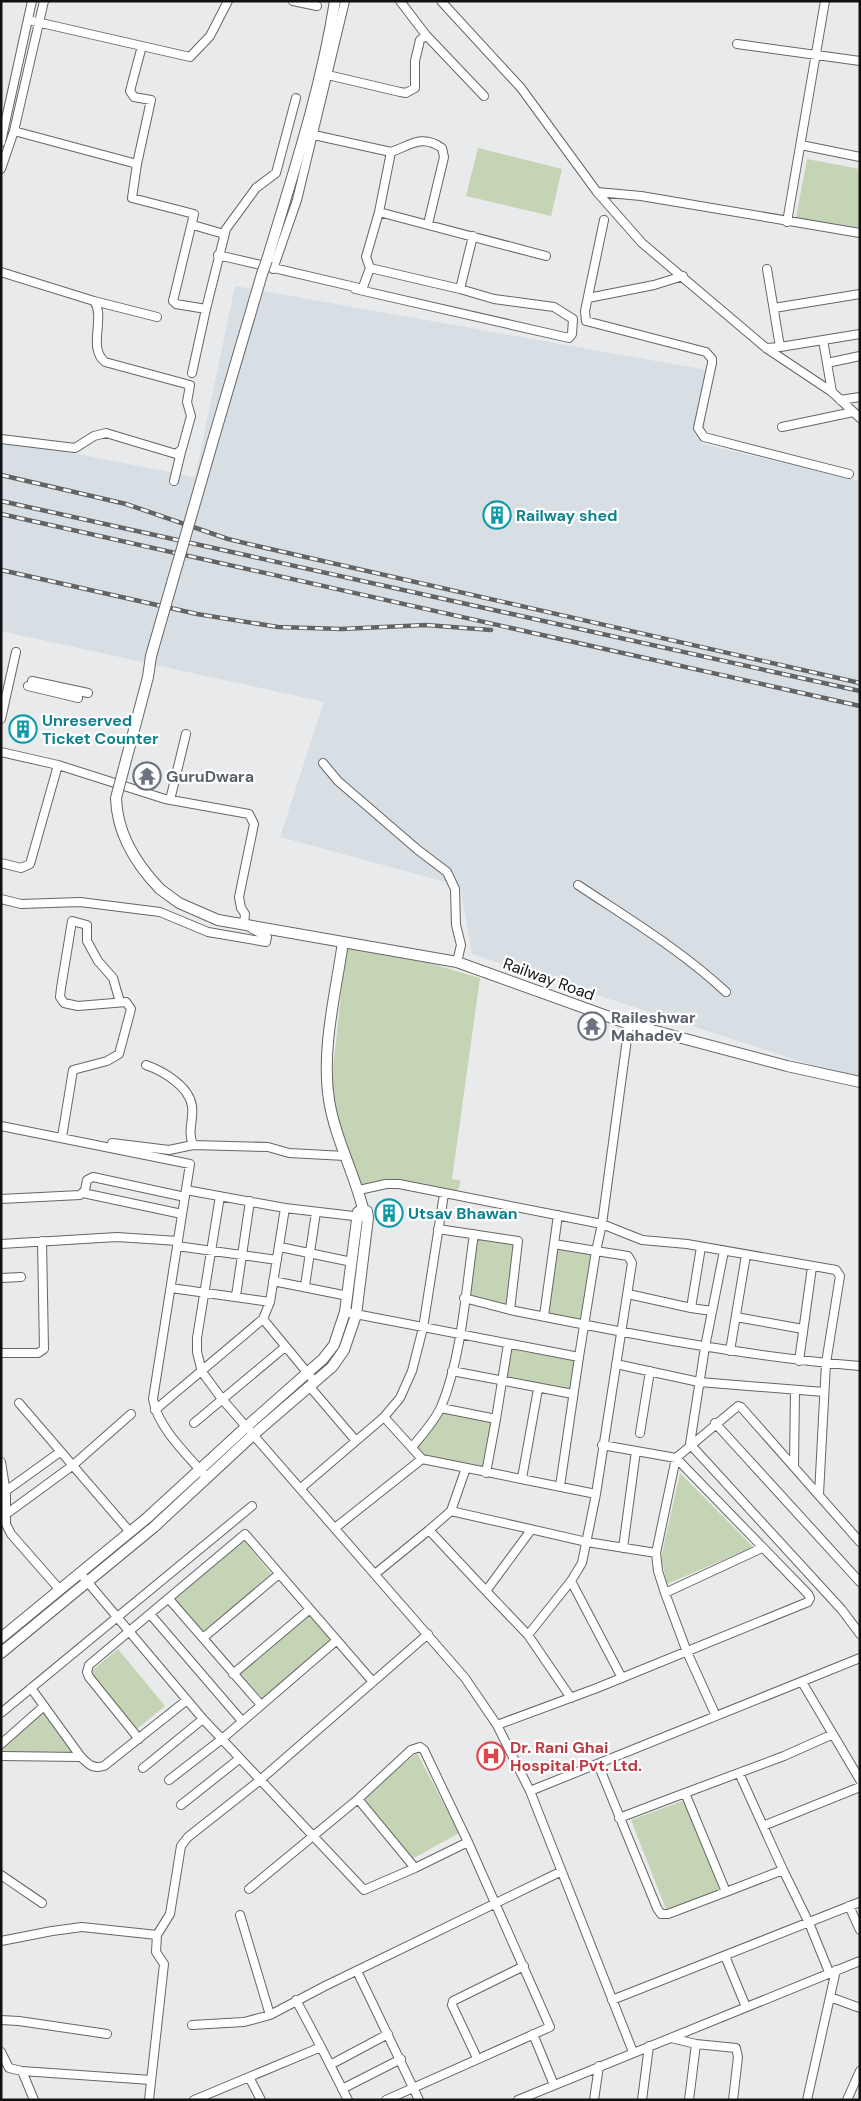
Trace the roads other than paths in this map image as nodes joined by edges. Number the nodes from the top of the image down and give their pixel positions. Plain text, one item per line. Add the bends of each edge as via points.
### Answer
1 (32, 1) edge
2 (44, 1) edge
3 (228, 1) edge
4 (294, 1) edge
5 (335, 1) edge
6 (345, 1) edge
7 (400, 1) edge
8 (441, 1) edge
9 (825, 1) edge
10 (317, 6) dead end
11 (28, 20) junction
12 (39, 23) junction
13 (426, 35) junction
14 (737, 44) dead end
15 (142, 46) junction
16 (816, 53) junction
17 (860, 61) edge
18 (332, 76) dead end
19 (484, 96) dead end
20 (296, 98) dead end
21 (14, 131) junction
22 (314, 135) junction
23 (1, 142) edge
24 (800, 145) junction
25 (391, 152) junction
26 (860, 157) edge
27 (137, 164) junction
28 (2, 166) edge
29 (598, 192) junction
30 (379, 212) junction
31 (604, 220) dead end
32 (787, 222) junction
33 (428, 224) junction
34 (193, 225) junction
35 (860, 233) edge
36 (224, 234) junction
37 (473, 236) junction
38 (218, 255) junction
39 (546, 256) dead end
40 (370, 268) junction
41 (273, 269) junction
42 (767, 269) dead end
43 (1, 272) edge
44 (683, 276) junction
45 (355, 288) junction
46 (460, 289) junction
47 (860, 294) edge
48 (588, 298) junction
49 (94, 300) junction
50 (774, 308) junction
51 (206, 309) junction
52 (157, 317) dead end
53 (860, 334) edge
54 (823, 340) junction
55 (766, 348) junction
56 (780, 348) junction
57 (860, 356) edge
58 (827, 362) junction
59 (192, 374) dead end
60 (832, 392) junction
61 (860, 397) edge
62 (840, 400) junction
63 (857, 415) edge
64 (782, 427) dead end
65 (1, 439) edge
66 (180, 452) junction
67 (849, 474) dead end
68 (174, 481) dead end
69 (16, 652) dead end
70 (88, 693) dead end
71 (78, 698) dead end
72 (1, 719) edge
73 (186, 734) dead end
74 (1, 752) edge
75 (323, 763) dead end
76 (58, 765) junction
77 (170, 800) junction
78 (1, 863) edge
79 (578, 885) dead end
80 (1, 899) edge
81 (240, 923) junction
82 (343, 942) junction
83 (457, 962) junction
84 (726, 992) dead end
85 (120, 1002) junction
86 (629, 1024) junction
87 (146, 1065) dead end
88 (860, 1082) edge
89 (1, 1126) edge
90 (62, 1137) junction
91 (79, 1141) junction
92 (193, 1145) junction
93 (345, 1156) junction
94 (359, 1190) junction
95 (83, 1193) junction
96 (185, 1194) junction
97 (444, 1194) junction
98 (220, 1196) junction
99 (1, 1199) edge
100 (250, 1201) junction
101 (285, 1208) junction
102 (316, 1212) junction
103 (182, 1214) junction
104 (364, 1214) junction
105 (558, 1215) junction
106 (602, 1224) junction
107 (438, 1229) junction
108 (474, 1234) junction
109 (42, 1241) junction
110 (178, 1243) junction
111 (1, 1244) edge
112 (554, 1244) junction
113 (280, 1247) junction
114 (701, 1247) junction
115 (210, 1251) junction
116 (596, 1251) junction
117 (724, 1251) junction
118 (310, 1253) junction
119 (242, 1255) junction
120 (746, 1255) junction
121 (277, 1260) junction
122 (352, 1262) junction
123 (812, 1267) junction
124 (21, 1277) dead end
125 (1, 1278) edge
126 (274, 1281) junction
127 (305, 1286) junction
128 (170, 1288) junction
129 (203, 1291) junction
130 (628, 1294) junction
131 (236, 1296) junction
132 (348, 1296) junction
133 (464, 1298) junction
134 (270, 1302) junction
135 (691, 1308) junction
136 (510, 1310) junction
137 (345, 1312) junction
138 (712, 1312) junction
139 (356, 1315) junction
140 (544, 1316) junction
141 (736, 1317) junction
142 (263, 1320) junction
143 (585, 1326) junction
144 (423, 1328) junction
145 (803, 1329) junction
146 (622, 1333) junction
147 (458, 1335) junction
148 (508, 1344) junction
149 (285, 1347) junction
150 (705, 1347) junction
151 (1, 1352) edge
152 (730, 1352) junction
153 (578, 1357) junction
154 (799, 1361) junction
155 (826, 1363) junction
156 (616, 1364) junction
157 (860, 1366) edge
158 (452, 1371) junction
159 (202, 1372) junction
160 (650, 1372) junction
161 (308, 1374) junction
162 (502, 1382) junction
163 (699, 1382) junction
164 (312, 1384) junction
165 (538, 1389) junction
166 (796, 1390) junction
167 (824, 1392) junction
168 (573, 1394) junction
169 (222, 1399) junction
170 (19, 1403) dead end
171 (440, 1408) junction
172 (155, 1410) junction
173 (131, 1414) dead end
174 (384, 1417) junction
175 (496, 1419) junction
176 (194, 1423) dead end
177 (715, 1423) junction
178 (246, 1426) junction
179 (640, 1433) dead end
180 (253, 1435) junction
181 (356, 1441) junction
182 (690, 1444) junction
183 (602, 1445) junction
184 (412, 1448) junction
185 (636, 1451) junction
186 (60, 1452) junction
187 (676, 1458) junction
188 (422, 1459) junction
189 (1, 1462) edge
190 (72, 1466) junction
191 (794, 1466) junction
192 (466, 1468) junction
193 (200, 1470) junction
194 (486, 1472) junction
195 (207, 1478) junction
196 (522, 1478) junction
197 (560, 1486) junction
198 (301, 1488) junction
199 (3, 1493) edge
200 (596, 1494) junction
201 (819, 1494) junction
202 (252, 1506) dead end
203 (451, 1511) junction
204 (5, 1515) junction
205 (335, 1528) junction
206 (429, 1530) junction
207 (531, 1530) junction
208 (130, 1532) junction
209 (588, 1542) junction
210 (860, 1542) edge
211 (624, 1548) junction
212 (762, 1548) junction
213 (656, 1553) junction
214 (80, 1573) junction
215 (279, 1574) junction
216 (375, 1574) junction
217 (571, 1581) junction
218 (88, 1582) junction
219 (860, 1582) edge
220 (60, 1590) junction
221 (486, 1591) junction
222 (665, 1593) junction
223 (169, 1599) junction
224 (310, 1609) junction
225 (150, 1614) junction
226 (118, 1616) junction
227 (130, 1631) junction
228 (428, 1634) junction
229 (860, 1634) edge
230 (528, 1635) junction
231 (1, 1638) edge
232 (203, 1638) junction
233 (337, 1640) junction
234 (687, 1652) junction
235 (1, 1653) edge
236 (860, 1658) edge
237 (233, 1674) junction
238 (622, 1678) junction
239 (373, 1682) junction
240 (802, 1682) junction
241 (30, 1688) junction
242 (571, 1698) junction
243 (187, 1700) junction
244 (262, 1705) junction
245 (44, 1706) junction
246 (1, 1713) edge
247 (716, 1716) junction
248 (203, 1719) junction
249 (242, 1721) junction
250 (497, 1725) junction
251 (831, 1735) junction
252 (139, 1738) junction
253 (222, 1739) junction
254 (1, 1744) edge
255 (1, 1756) edge
256 (80, 1757) junction
257 (239, 1758) junction
258 (598, 1764) junction
259 (143, 1768) dead end
260 (739, 1773) junction
261 (169, 1780) dead end
262 (860, 1780) edge
263 (259, 1781) junction
264 (860, 1787) edge
265 (530, 1790) junction
266 (686, 1794) junction
267 (358, 1799) junction
268 (181, 1805) dead end
269 (618, 1818) junction
270 (763, 1826) junction
271 (312, 1836) junction
272 (468, 1842) junction
273 (415, 1868) junction
274 (783, 1870) junction
275 (560, 1872) junction
276 (1, 1875) edge
277 (249, 1889) dead end
278 (726, 1892) junction
279 (860, 1902) edge
280 (42, 1903) dead end
281 (496, 1904) junction
282 (849, 1906) junction
283 (240, 1915) dead end
284 (809, 1922) junction
285 (860, 1930) edge
286 (157, 1935) junction
287 (1, 1941) edge
288 (725, 1956) junction
289 (860, 1961) edge
290 (524, 1966) junction
291 (357, 1971) junction
292 (833, 1971) junction
293 (830, 1997) junction
294 (296, 2000) junction
295 (612, 2000) junction
296 (746, 2007) junction
297 (860, 2008) edge
298 (270, 2015) junction
299 (1, 2020) edge
300 (192, 2025) dead end
301 (107, 2034) dead end
302 (388, 2034) junction
303 (532, 2034) junction
304 (670, 2038) junction
305 (696, 2044) junction
306 (649, 2046) junction
307 (321, 2047) junction
308 (1, 2052) edge
309 (633, 2052) junction
310 (477, 2058) junction
311 (400, 2059) junction
312 (330, 2065) junction
313 (599, 2066) junction
314 (22, 2071) junction
315 (860, 2071) edge
316 (249, 2077) junction
317 (151, 2080) junction
318 (554, 2085) junction
319 (414, 2087) junction
320 (342, 2089) junction
321 (34, 2100) edge
322 (149, 2100) edge
323 (194, 2100) edge
324 (261, 2100) edge
325 (348, 2100) edge
326 (386, 2100) edge
327 (419, 2100) edge
328 (518, 2100) edge
329 (594, 2100) edge
330 (642, 2100) edge
331 (689, 2100) edge
332 (733, 2100) edge
333 (807, 2100) edge
334 (847, 2100) edge

1 - 11 street
2 - 12 street
3 - 15 street via 210,36 190,57
4 - 10 street
5 - 81 street, Railway Road, bridge via 315,101 156,638 116,798 125,840 143,872 179,903 218,920
6 - 22 street
7 - 13 street
8 - 29 street via 521,88
9 - 16 street
11 - 12 street
11 - 23 street
12 - 15 street
12 - 21 street
13 - 18 street via 420,40 411,91 400,92
13 - 19 street
14 - 16 street
15 - 27 street via 130,91 134,97 151,100
16 - 17 street
16 - 24 street
20 - 36 street via 276,173 251,194
21 - 27 street
21 - 28 street
22 - 25 street
22 - 41 street via 297,200
24 - 26 street
24 - 32 street
25 - 30 street
25 - 33 street via 413,141 423,140 442,148 444,157
27 - 34 street via 132,198 194,214
29 - 32 street via 641,196
29 - 44 street via 642,243
30 - 33 street
30 - 40 street via 366,257
31 - 48 street
32 - 35 street
33 - 37 street
34 - 36 street
34 - 51 street via 173,301
36 - 38 street
37 - 39 street
37 - 46 street
38 - 41 street
38 - 51 street
40 - 45 street via 363,287
40 - 46 street
41 - 45 street
42 - 50 street
43 - 49 street
44 - 48 street
44 - 55 street
45 - 46 street via 569,338 572,334 573,320 554,307 494,299
47 - 50 street
48 - 67 street via 586,321 710,355 712,363 698,428 704,437
49 - 52 street
49 - 66 street via 97,348 101,359 190,385 187,402 191,416
50 - 56 street
51 - 59 street
53 - 54 street
54 - 56 street
54 - 58 street
55 - 56 street
55 - 60 street
57 - 58 street
58 - 60 street
60 - 62 street
61 - 62 street
62 - 63 street
63 - 64 street
65 - 66 street via 75,448 94,436 106,433 176,454
66 - 68 street
69 - 72 street
70 - 71 street via 30,683
73 - 77 street
74 - 76 street
75 - 83 street via 338,781 447,872 455,889 456,925 461,945
76 - 77 street
76 - 78 street via 30,864 21,868
77 - 81 street via 244,813 252,818 254,824 239,897 240,908 245,914
79 - 84 street via 695,963
80 - 81 street via 21,904 80,902 160,912 208,932 266,942 267,937
81 - 82 street, Railway Road
82 - 83 street, Railway Road
82 - 93 street via 328,1046 327,1078 328,1100
83 - 86 street, Railway Road
85 - 85 street via 69,1005 60,997 72,921 87,924 87,941 113,978
85 - 90 street via 126,1002 131,1009 119,1054 107,1061 73,1070
86 - 88 street, Railway Road
86 - 106 street
87 - 92 street via 159,1069 187,1092 192,1106 189,1135
89 - 90 street
90 - 91 street
91 - 92 street via 169,1150
91 - 96 street via 190,1164
92 - 93 street via 268,1147 289,1153
93 - 94 street
94 - 97 street via 400,1184
94 - 104 street
95 - 96 street via 87,1180 93,1177
95 - 99 street
95 - 103 street
96 - 98 street
96 - 103 street
97 - 105 street
97 - 107 street
98 - 100 street
98 - 115 street
100 - 101 street
100 - 119 street
101 - 102 street
101 - 113 street
102 - 104 street
102 - 118 street
103 - 110 street
104 - 122 street
104 - 139 street
105 - 106 street
105 - 112 street
106 - 114 street via 642,1240
106 - 116 street
107 - 108 street
107 - 144 street
108 - 133 street
108 - 136 street via 518,1241
109 - 110 street via 117,1237
109 - 111 street
109 - 151 street via 44,1349 38,1353
110 - 115 street
110 - 128 street
112 - 116 street
112 - 140 street
113 - 118 street
113 - 121 street
114 - 117 street
114 - 135 street
115 - 119 street
115 - 129 street
116 - 130 street via 631,1258
116 - 143 street
117 - 120 street
117 - 138 street
118 - 122 street
118 - 127 street
119 - 121 street
119 - 131 street
120 - 123 street
120 - 141 street
121 - 126 street
122 - 132 street
123 - 145 street
123 - 155 street via 836,1270 840,1276
124 - 125 street
126 - 127 street
126 - 134 street
127 - 132 street
128 - 129 street
128 - 172 street via 153,1399
129 - 131 street
129 - 159 street via 197,1352
130 - 135 street
130 - 146 street
131 - 134 street
132 - 137 street
133 - 136 street
133 - 147 street
134 - 142 street
135 - 138 street
136 - 140 street
137 - 139 street
137 - 161 street via 334,1345
138 - 150 street
139 - 144 street
139 - 164 street via 344,1350 332,1367
140 - 143 street
141 - 145 street
141 - 152 street
142 - 149 street
142 - 159 street
143 - 146 street
143 - 153 street
144 - 147 street
144 - 174 street via 412,1371 400,1398
145 - 154 street
146 - 150 street
146 - 156 street
147 - 148 street
147 - 158 street
148 - 153 street
148 - 162 street
149 - 161 street
149 - 169 street
150 - 152 street
150 - 163 street
152 - 154 street
153 - 168 street
154 - 155 street
155 - 157 street
155 - 167 street
156 - 160 street
156 - 183 street
158 - 162 street
158 - 171 street
159 - 169 street
159 - 172 street
160 - 163 street
160 - 179 street
161 - 164 street
161 - 178 street
162 - 165 street
162 - 175 street
163 - 166 street
163 - 182 street
164 - 180 street
164 - 181 street
165 - 168 street
165 - 196 street
166 - 167 street
166 - 191 street
167 - 201 street
168 - 197 street
169 - 176 street
169 - 178 street
170 - 186 street
171 - 175 street
171 - 184 street
172 - 193 street
173 - 190 street
174 - 181 street
174 - 184 street
175 - 194 street
177 - 182 street
177 - 191 street via 741,1407
177 - 219 street
178 - 180 street
178 - 193 street
180 - 195 street
180 - 198 street
181 - 198 street
182 - 187 street
182 - 229 street via 842,1610
183 - 185 street
183 - 200 street
184 - 188 street
185 - 187 street
185 - 211 street
186 - 190 street
186 - 199 street
187 - 212 street
187 - 213 street
188 - 192 street
188 - 205 street
189 - 199 street
190 - 204 street
190 - 208 street
191 - 201 street
192 - 194 street
192 - 203 street
193 - 195 street
193 - 208 street
194 - 196 street
195 - 218 street
196 - 197 street
197 - 200 street
198 - 205 street
199 - 204 street
200 - 209 street
201 - 210 street
202 - 226 street
203 - 206 street
203 - 207 street
204 - 220 street via 11,1534
205 - 216 street
206 - 216 street
206 - 221 street
207 - 209 street
207 - 221 street
208 - 214 street
209 - 211 street
209 - 217 street via 582,1563
211 - 213 street
212 - 222 street
212 - 234 street via 808,1594 808,1602
213 - 222 street
214 - 218 street
214 - 220 street
215 - 223 street via 245,1534
215 - 224 street
215 - 232 street
216 - 228 street
217 - 230 street
217 - 238 street
218 - 226 street
218 - 235 street
220 - 231 street
221 - 230 street
222 - 234 street
223 - 225 street
223 - 232 street
224 - 233 street
224 - 237 street
225 - 227 street
225 - 249 street
226 - 227 street
226 - 241 street
227 - 243 street
227 - 252 street via 89,1665 87,1672
228 - 239 street
228 - 250 street via 465,1678
230 - 242 street
232 - 237 street
233 - 239 street
233 - 244 street
234 - 238 street
234 - 247 street
236 - 240 street
237 - 244 street
238 - 242 street
239 - 263 street
240 - 247 street
240 - 251 street
241 - 245 street
241 - 246 street
242 - 250 street
243 - 248 street
243 - 252 street
244 - 249 street
245 - 254 street
245 - 256 street
247 - 258 street
248 - 253 street
248 - 259 street
249 - 253 street
250 - 265 street
251 - 260 street
251 - 262 street
252 - 256 street via 104,1766 90,1766
253 - 257 street
253 - 261 street
255 - 256 street
257 - 263 street
257 - 268 street
258 - 265 street
258 - 269 street
260 - 266 street
260 - 270 street
263 - 271 street
263 - 286 street via 188,1836 181,1846 170,1914
264 - 270 street
265 - 275 street
266 - 269 street
266 - 278 street
267 - 271 street
267 - 272 street via 411,1750 420,1747
267 - 273 street
269 - 278 street via 661,1914
270 - 274 street
271 - 273 street via 364,1890
271 - 277 street
272 - 273 street
272 - 281 street
274 - 278 street
274 - 284 street
275 - 281 street
275 - 295 street
276 - 280 street
279 - 282 street
281 - 290 street
281 - 291 street
282 - 284 street
282 - 285 street
283 - 298 street
284 - 288 street
284 - 292 street
286 - 287 street via 82,1927
286 - 317 street via 156,1952 164,1964
288 - 295 street
288 - 296 street
289 - 292 street
290 - 303 street via 550,2027
290 - 310 street via 453,2001
291 - 294 street
291 - 302 street
292 - 293 street
292 - 296 street
293 - 297 street
293 - 333 street
294 - 298 street
294 - 307 street
295 - 309 street
296 - 304 street
298 - 300 street via 244,2022
299 - 301 street
302 - 311 street
302 - 312 street
303 - 310 street
303 - 318 street
304 - 305 street
304 - 306 street
305 - 331 street
305 - 332 street via 736,2048 738,2057
306 - 309 street
306 - 330 street
307 - 312 street
307 - 316 street
308 - 314 street via 9,2068
309 - 313 street
310 - 319 street
311 - 319 street
311 - 320 street
312 - 320 street
313 - 318 street
313 - 329 street
314 - 317 street
314 - 321 street
315 - 334 street
316 - 323 street
316 - 324 street
317 - 322 street
318 - 328 street
319 - 326 street
319 - 327 street
320 - 325 street

